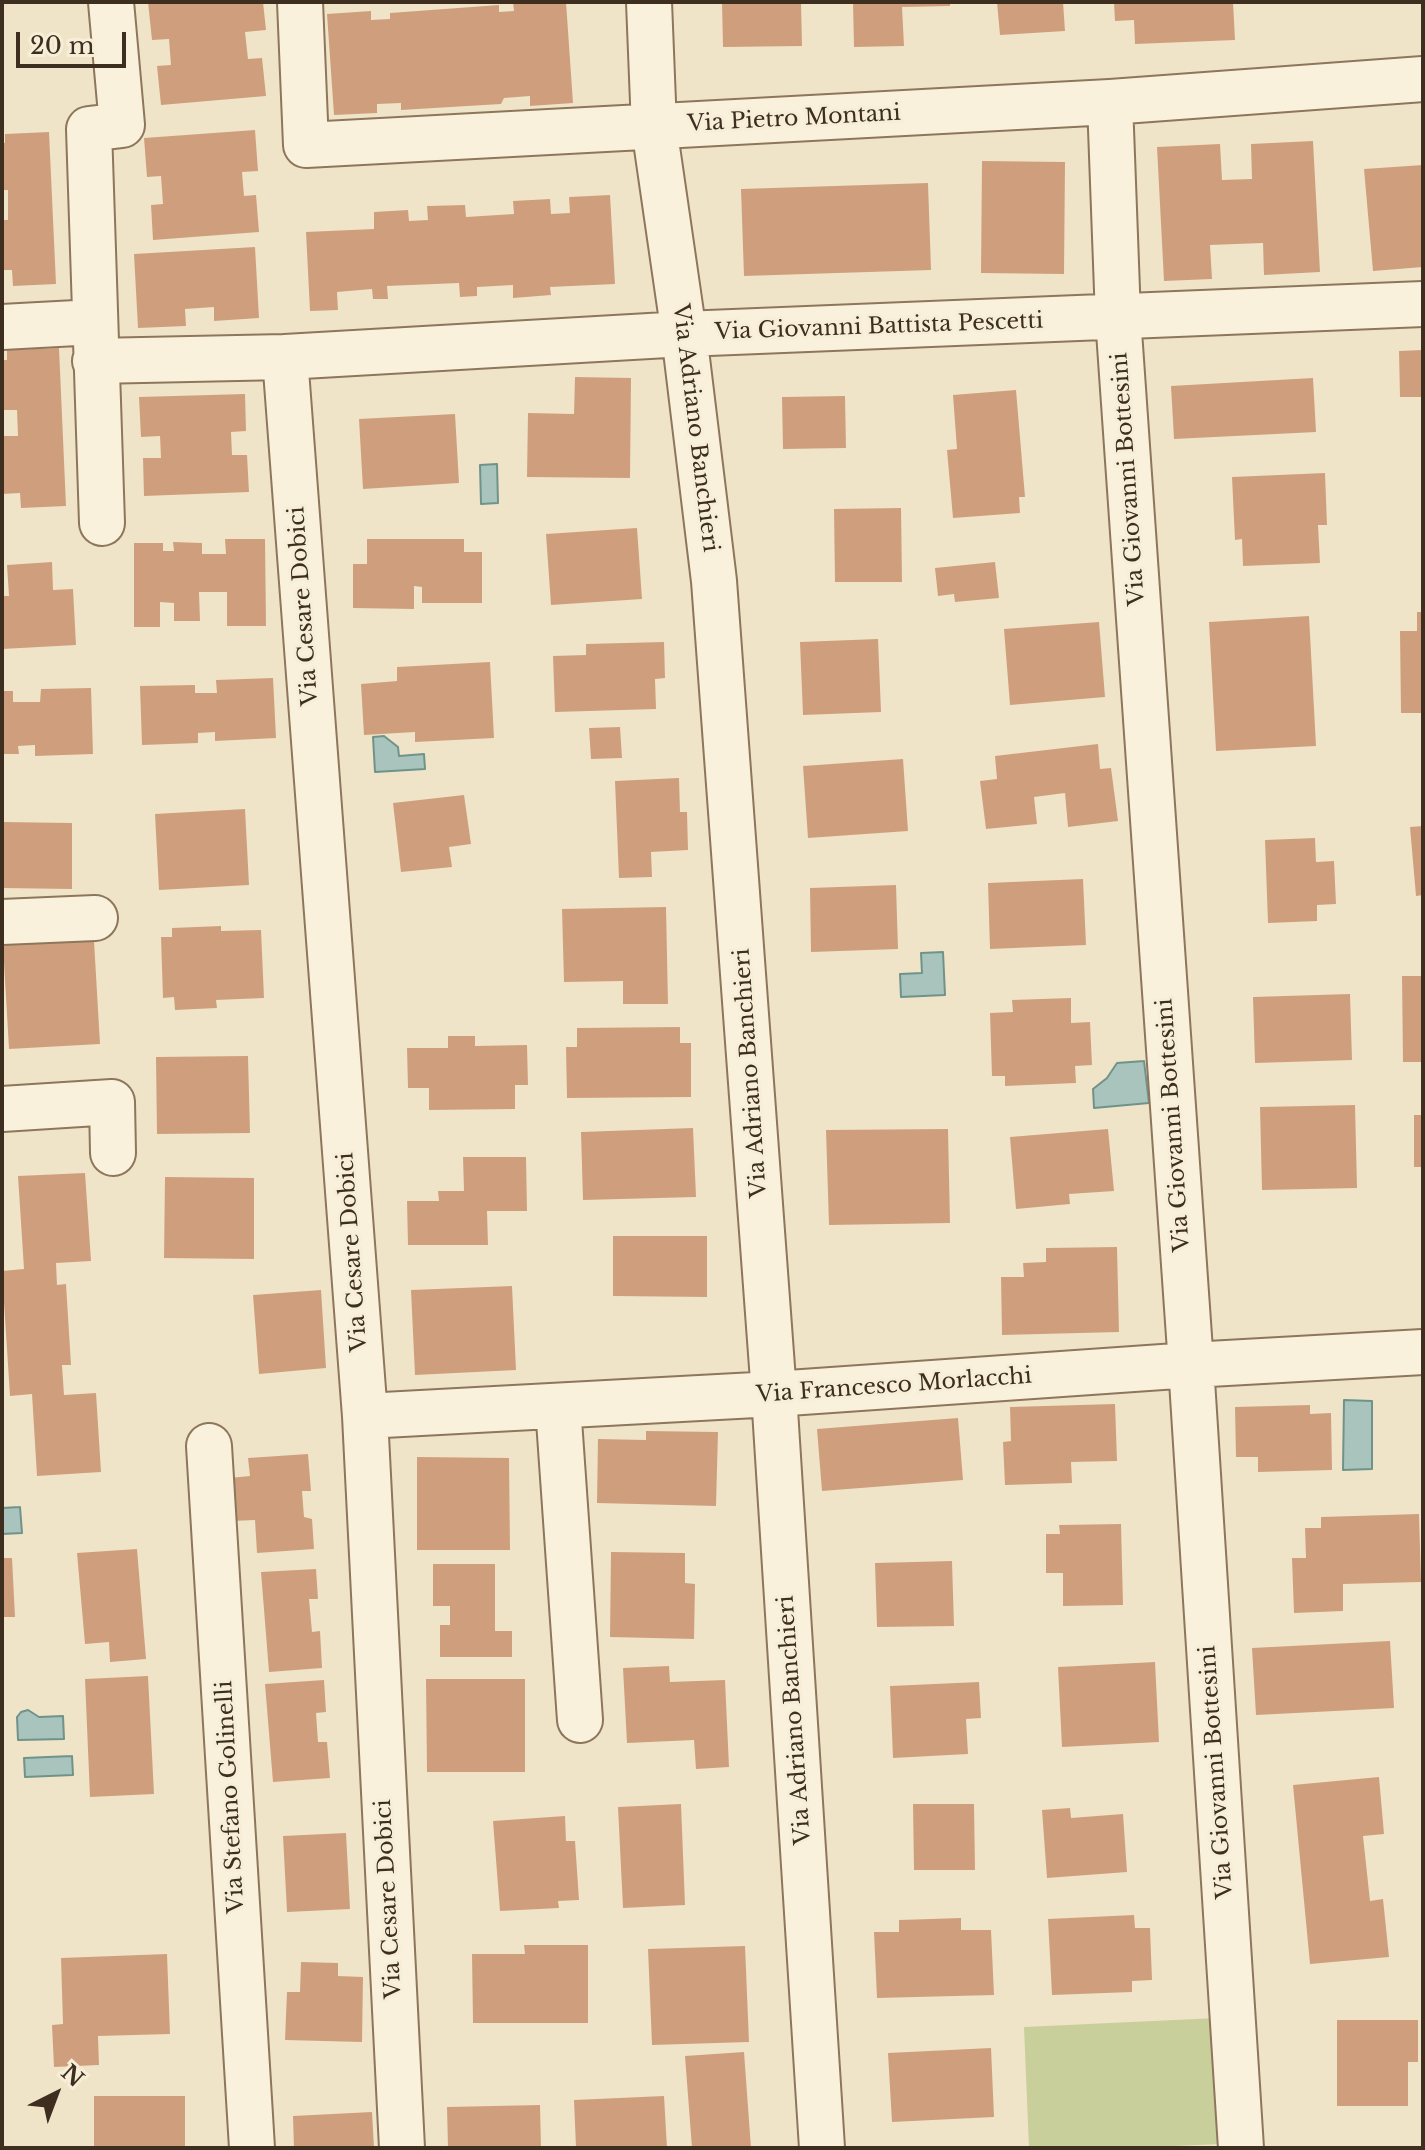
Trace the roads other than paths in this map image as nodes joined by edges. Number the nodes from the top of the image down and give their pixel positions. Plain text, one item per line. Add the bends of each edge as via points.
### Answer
1 (111, 2) edge
2 (300, 2) edge
3 (649, 2) edge
4 (1423, 79) edge
5 (1110, 102) junction
6 (654, 127) junction
7 (1423, 304) edge
8 (1118, 317) junction
9 (2, 327) edge
10 (684, 334) junction
11 (95, 342) junction
12 (285, 357) junction
13 (102, 523) dead end
14 (95, 918) dead end
15 (2, 922) edge
16 (2, 1109) edge
17 (113, 1153) dead end
18 (1423, 1352) edge
19 (1191, 1365) junction
20 (774, 1394) junction
21 (558, 1406) junction
22 (365, 1416) junction
23 (209, 1446) dead end
24 (580, 1720) dead end
25 (252, 2148) edge
26 (402, 2148) edge
27 (822, 2148) edge
28 (1241, 2148) edge

1 - 11 street via 122,125 89,129
2 - 6 street, Via Pietro Montani via 306,145
3 - 6 street, Via Adriano Banchieri
4 - 5 street, Via Pietro Montani
5 - 6 street, Via Pietro Montani
5 - 8 street, Via Giovanni Bottesini
6 - 10 street, Via Adriano Banchieri
7 - 8 street, Via Giovanni Battista Pescetti
8 - 10 street, Via Giovanni Battista Pescetti
8 - 19 street, Via Giovanni Bottesini
9 - 11 street, Via Giovanni Battista Pescetti
10 - 12 street, Via Giovanni Battista Pescetti
10 - 20 street, Via Adriano Banchieri via 714,581
11 - 12 street, Via Giovanni Battista Pescetti
11 - 13 street
12 - 22 street, Via Cesare Dobici
14 - 15 street
16 - 17 street via 112,1102
18 - 19 street, Via Francesco Morlacchi
19 - 20 street, Via Francesco Morlacchi
19 - 28 street, Via Giovanni Bottesini
20 - 21 street, Via Francesco Morlacchi
20 - 27 street, Via Adriano Banchieri
21 - 22 street, Via Francesco Morlacchi
21 - 24 street
22 - 26 street, Via Cesare Dobici
23 - 25 street, Via Stefano Golinelli

